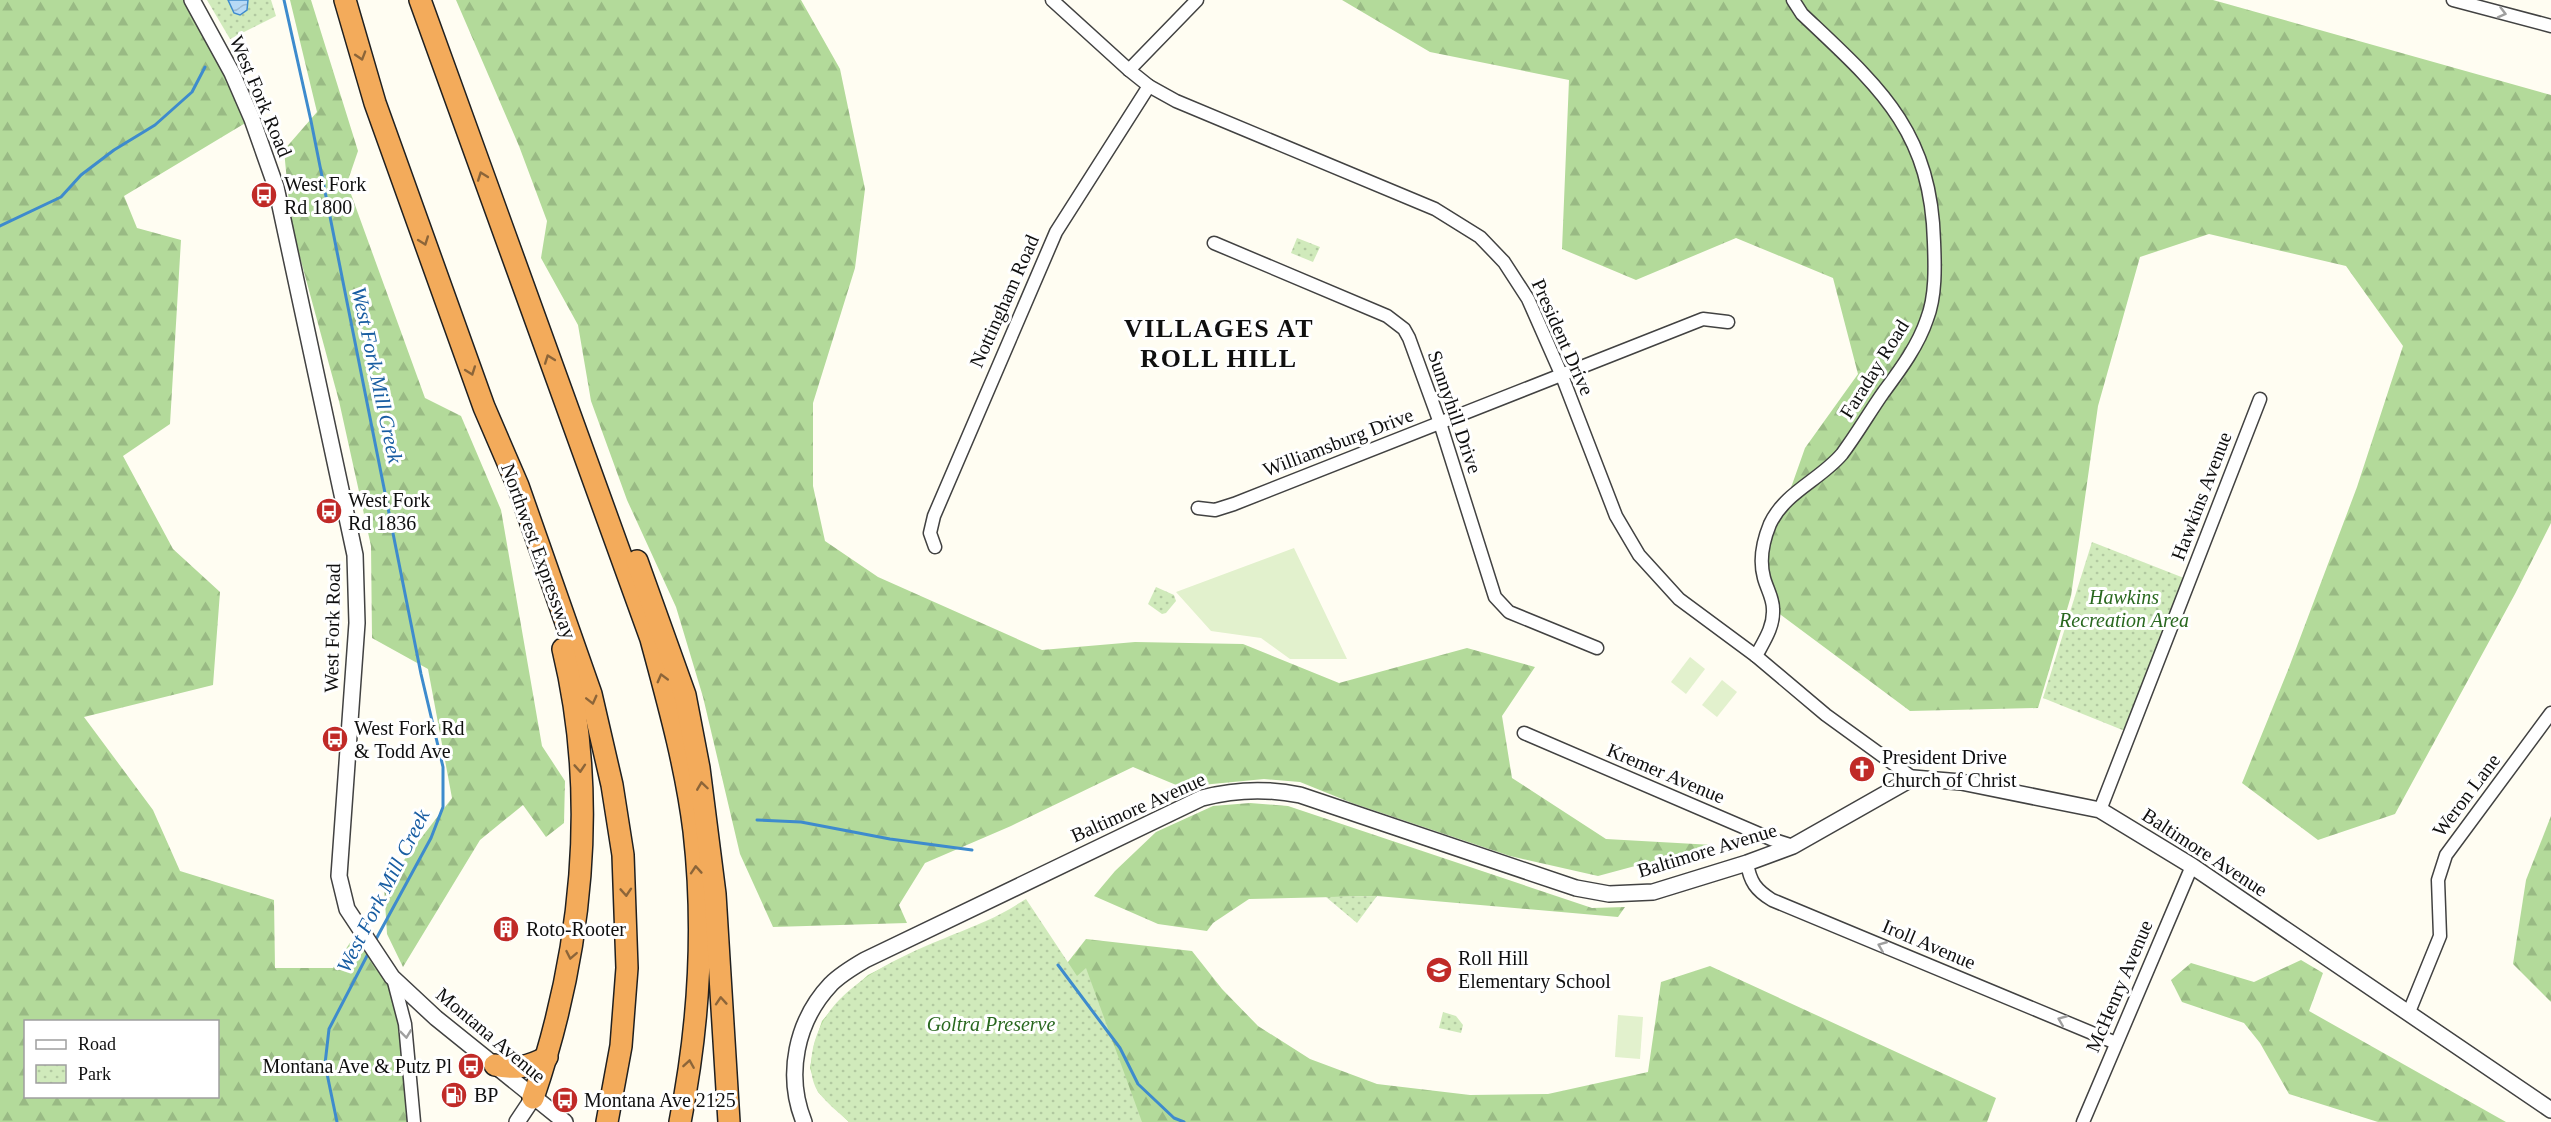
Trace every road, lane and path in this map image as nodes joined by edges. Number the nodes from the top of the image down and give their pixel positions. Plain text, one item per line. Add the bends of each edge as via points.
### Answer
1 (192, 0) edge
2 (345, 0) edge
3 (420, 0) edge
4 (1052, 0) edge
5 (1197, 0) edge
6 (1793, 0) edge
7 (2452, 0) edge
8 (2551, 26) edge
9 (1129, 70) junction
10 (1149, 86) junction
11 (1214, 243) dead end
12 (1728, 322) dead end
13 (1562, 376) junction
14 (2260, 399) dead end
15 (569, 414) junction
16 (1440, 423) junction
17 (518, 486) junction
18 (1198, 508) dead end
19 (935, 547) dead end
20 (1597, 648) dead end
21 (1756, 656) junction
22 (2551, 713) edge
23 (1524, 733) dead end
24 (1913, 778) junction
25 (2100, 810) junction
26 (1792, 846) junction
27 (1747, 863) junction
28 (2192, 866) junction
29 (392, 977) junction
30 (2409, 1012) junction
31 (2116, 1042) junction
32 (547, 1057) junction
33 (495, 1065) junction
34 (533, 1098) junction
35 (2551, 1110) edge
36 (609, 1113) edge
37 (414, 1122) edge
38 (517, 1122) edge
39 (565, 1122) edge
40 (680, 1122) edge
41 (729, 1122) edge
42 (804, 1122) edge
43 (2083, 1122) edge

1 - 29 street, West Fork Road via 240,91 276,187 355,555 357,623 339,876 343,900
2 -> 17 highway, Northwest Expressway via 375,103 417,221 484,407
15 -> 3 highway
4 - 9 street, President Drive
5 - 9 street
6 - 21 street, Faraday Road via 1802,14 1877,87 1916,147 1929,188 1934,272 1928,318 1902,367 1837,459 1787,499 1770,524 1761,557 1772,597 1773,621
7 -> 8 street
9 - 10 street, President Drive
10 - 13 street, President Drive via 1176,101 1435,209 1480,237 1518,282
10 - 19 street, Nottingham Road via 1071,206 1041,263 934,516 930,533
11 - 16 street, Sunnyhill Drive via 1396,322 1409,338
12 - 13 street, Williamsburg Drive via 1703,319
13 - 16 street, Williamsburg Drive
13 - 21 street, President Drive via 1616,516 1639,555 1679,599
14 - 25 street, Hawkins Avenue
40 -> 15 highway via 699,984 700,918 692,820 674,722 651,639
41 -> 15 highway via 715,894 685,695 653,600 599,465
16 - 18 street, Williamsburg Drive via 1234,504 1215,510
16 - 20 street, Sunnyhill Drive via 1495,597 1509,612
17 -> 32 highway via 568,668 581,767 583,822 574,939
17 -> 36 highway, Northwest Expressway via 591,694 618,817 626,899 627,968 621,1046
21 - 24 street, President Drive via 1826,716
22 - 30 street, Weron Lane via 2446,855 2438,880 2440,936
23 - 26 street, Kremer Avenue
24 - 25 street, Baltimore Avenue via 1961,782
24 - 26 street, Baltimore Avenue
25 - 28 street, Baltimore Avenue
26 - 27 street, Baltimore Avenue
31 -> 27 street, Iroll Avenue via 1772,900 1750,880
27 - 42 street, Baltimore Avenue via 1653,892 1610,894 1576,888 1300,795 1260,789 1202,798 865,960 832,983 808,1015 795,1058 795,1096
28 - 30 street, Baltimore Avenue
28 - 31 street, McHenry Avenue
29 - 33 street, Montana Avenue
29 -> 37 street, West Fork Road via 405,1024
30 - 35 street, Baltimore Avenue
31 - 43 street, McHenry Avenue
32 - 33 highway via 510,1069
32 - 34 highway
33 - 34 street, Montana Avenue
34 - 38 street
34 - 39 street, Montana Avenue

